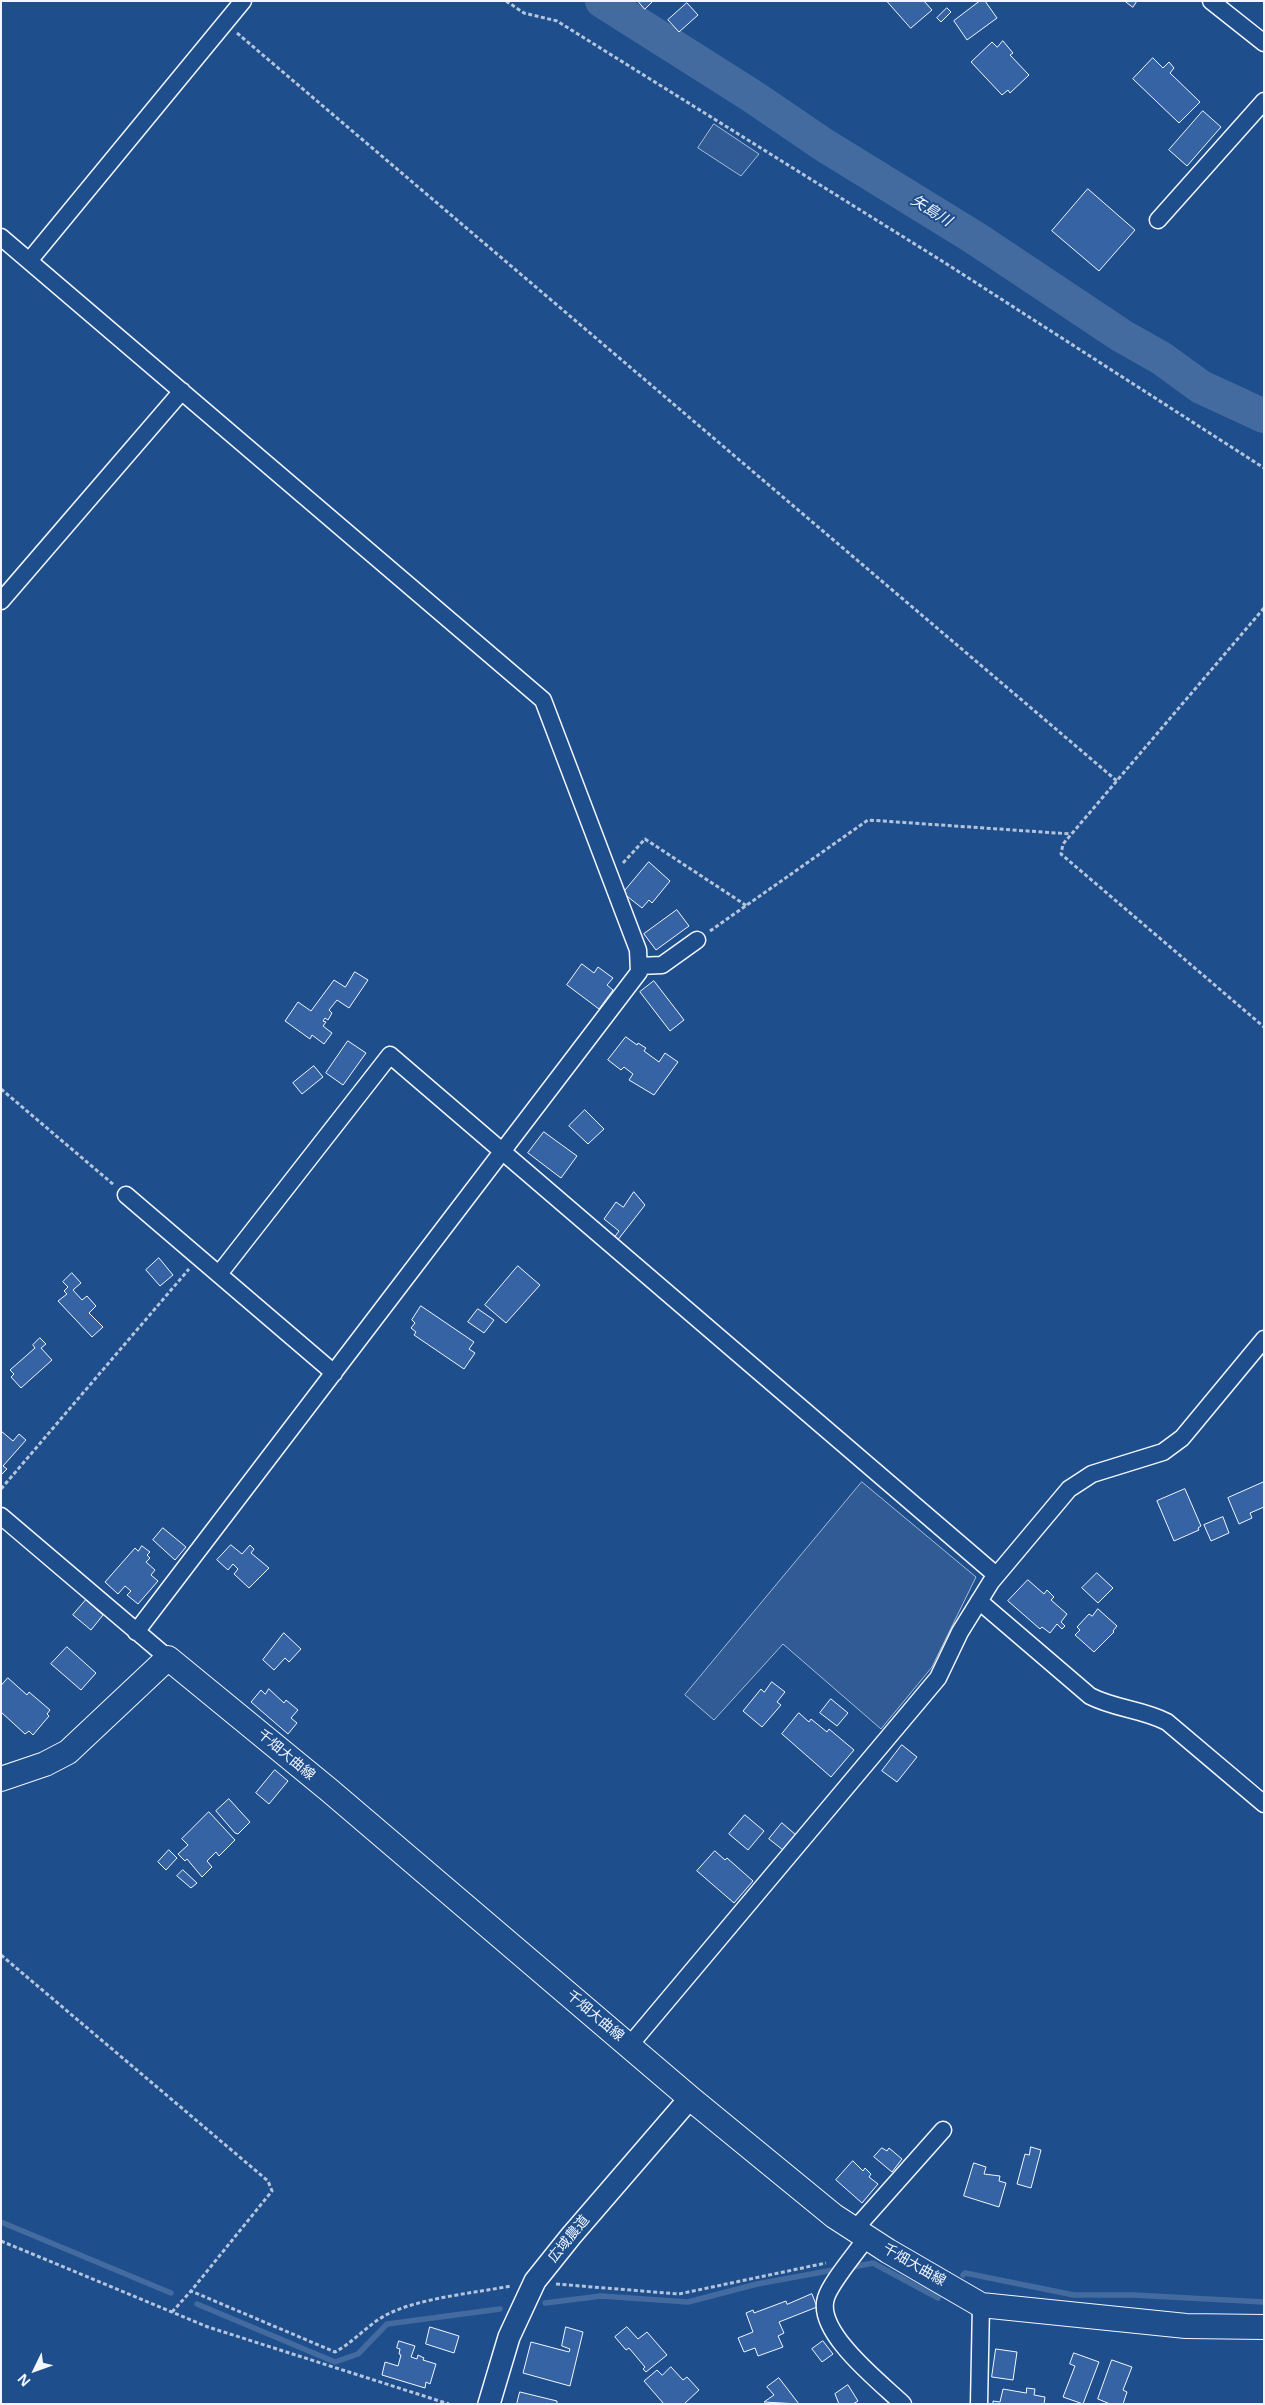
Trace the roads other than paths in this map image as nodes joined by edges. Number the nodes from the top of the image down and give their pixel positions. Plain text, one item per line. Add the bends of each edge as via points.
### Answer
1 (243, 1) edge
2 (1211, 1) edge
3 (1264, 43) edge
4 (1264, 101) edge
5 (1158, 220) dead end
6 (1, 236) edge
7 (29, 261) junction
8 (182, 391) junction
9 (1, 601) edge
10 (697, 940) road end
11 (639, 966) junction
12 (502, 1152) junction
13 (126, 1195) road end
14 (219, 1274) junction
15 (1264, 1339) edge
16 (334, 1373) junction
17 (1, 1516) edge
18 (996, 1575) junction
19 (979, 1601) junction
20 (136, 1632) junction
21 (168, 1658) junction
22 (1, 1779) edge
23 (1264, 1804) edge
24 (630, 2046) junction
25 (690, 2098) junction
26 (943, 2130) dead end
27 (861, 2233) junction
28 (981, 2305) junction
29 (1264, 2327) edge
30 (489, 2404) edge
31 (903, 2404) edge
32 (979, 2404) edge

1 - 7 street
2 - 3 street
4 - 5 street
6 - 7 street
7 - 8 street
8 - 9 street
8 - 11 street via 544,700 638,950
10 - 11 street via 662,965
11 - 12 street via 639,972
12 - 14 street via 390,1055
12 - 16 street
12 - 18 street
13 - 14 street
14 - 16 street
15 - 18 street via 1182,1438 1163,1452 1092,1474 1069,1488
16 - 20 street
17 - 20 street
18 - 19 street
19 - 23 street via 1090,1696 1104,1703 1150,1713 1167,1722
19 - 24 street via 938,1678
20 - 21 street
21 - 22 main road via 68,1752 45,1764
21 - 24 main road, 千畑大曲線
24 - 25 main road, 千畑大曲線
25 - 27 main road, 千畑大曲線 via 834,2216
25 - 30 street, 広域農道 via 535,2281 509,2337
26 - 27 street
27 - 28 main road, 千畑大曲線
27 - 31 street via 853,2258 825,2299 827,2318 843,2348
28 - 29 main road, 千畑大曲線 via 1186,2326
28 - 32 street

